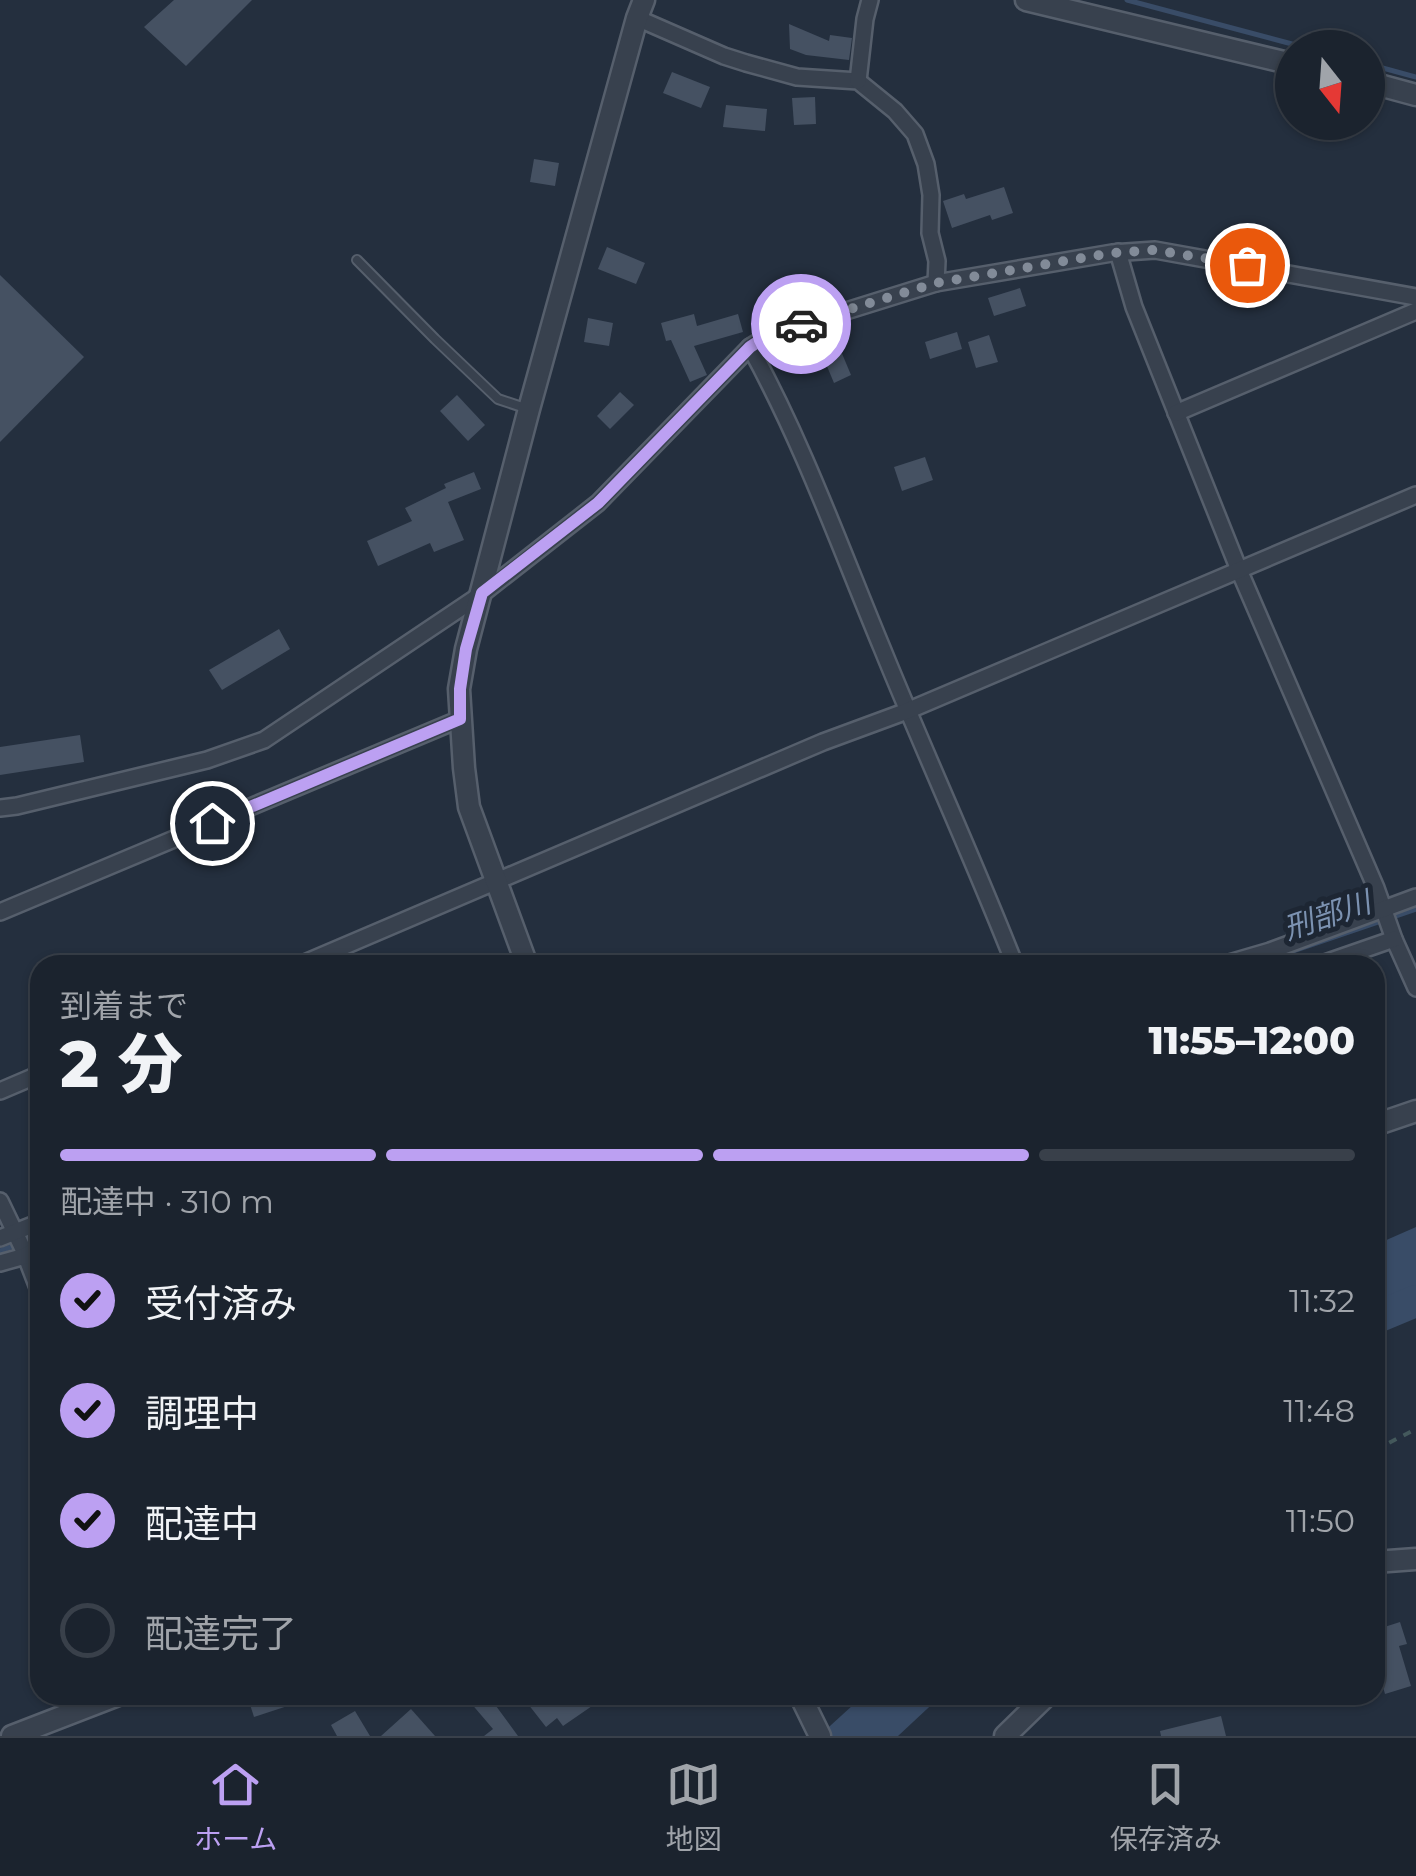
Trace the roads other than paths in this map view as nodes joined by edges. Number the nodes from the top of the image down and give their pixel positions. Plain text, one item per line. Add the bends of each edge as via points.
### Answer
1 (870, 0) edge
2 (1026, 0) edge
3 (641, 9) edge
4 (1275, 60) edge
5 (858, 82) junction
6 (1385, 86) edge
7 (1416, 94) edge
8 (1118, 252) junction
9 (357, 260) dead end
10 (936, 283) junction
11 (1416, 296) edge
12 (1416, 311) edge
13 (750, 347) junction
14 (529, 409) junction
15 (1176, 412) junction
16 (1416, 495) edge
17 (1238, 570) junction
18 (482, 593) junction
19 (908, 711) junction
20 (460, 719) junction
21 (0, 808) edge
22 (497, 882) junction
23 (1416, 897) edge
24 (1384, 910) junction
25 (0, 912) edge
26 (1394, 939) junction
27 (324, 955) edge
28 (523, 955) edge
29 (1011, 955) edge
30 (1256, 955) edge
31 (1347, 955) edge
32 (1416, 988) edge
33 (30, 1078) edge
34 (0, 1091) edge
35 (1416, 1111) edge
36 (1385, 1122) edge
37 (0, 1200) edge
38 (20, 1244) edge
39 (0, 1263) edge
40 (30, 1268) edge
41 (1416, 1559) edge
42 (1385, 1561) edge
43 (92, 1705) edge
44 (805, 1705) edge
45 (1037, 1705) edge
46 (12, 1736) edge
47 (820, 1736) edge
48 (1004, 1736) edge

1 - 5 street
2 - 4 street
3 - 5 street via 724,56 796,77
3 - 14 street
5 - 10 street via 915,134 931,194
6 - 7 street
8 - 10 street
8 - 11 street via 1154,250
8 - 15 street
9 - 14 lane via 498,399
10 - 13 street via 768,335
12 - 15 street
13 - 18 street via 598,503
13 - 19 street via 809,469
14 - 18 street
15 - 17 street
16 - 17 street
17 - 19 street
17 - 24 street
18 - 20 street via 466,649
18 - 21 street via 264,740 207,760
19 - 22 street
19 - 29 street
20 - 22 street via 469,807
20 - 25 street
22 - 27 street
22 - 28 street
23 - 24 street
24 - 26 street
24 - 30 street
26 - 31 street
26 - 32 street
33 - 34 street
35 - 36 street
37 - 38 street
38 - 39 street
38 - 40 street
41 - 42 street
43 - 46 street
44 - 47 street
45 - 48 street

